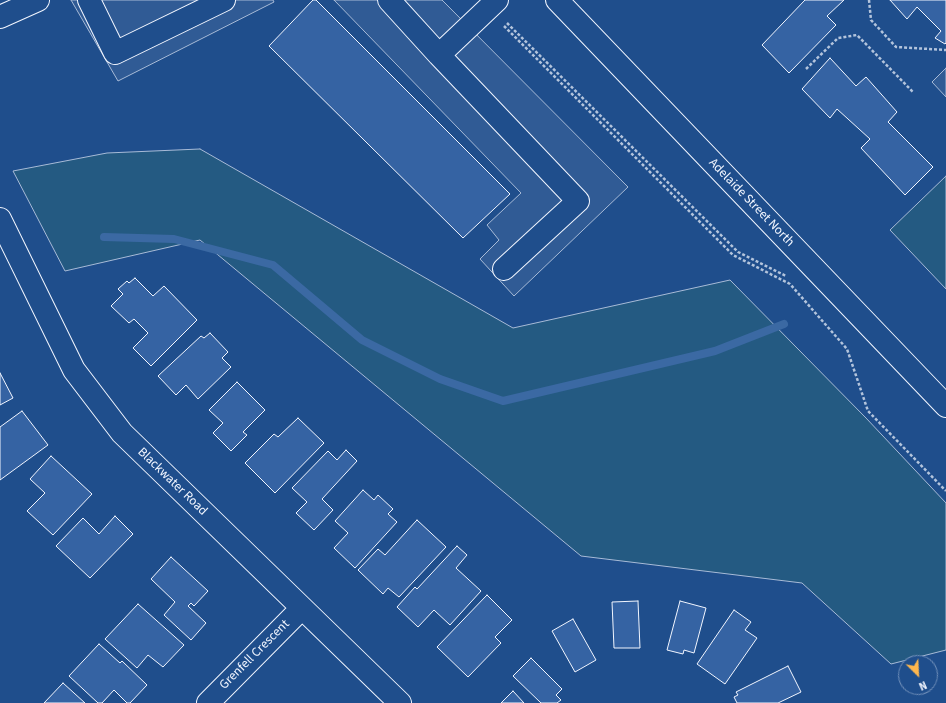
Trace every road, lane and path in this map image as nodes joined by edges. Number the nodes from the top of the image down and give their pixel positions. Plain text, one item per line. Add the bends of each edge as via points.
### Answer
1 (38, 0) edge
2 (89, 0) edge
3 (224, 0) edge
4 (390, 0) edge
5 (557, 0) edge
6 (869, 0) edge
7 (492, 5) edge
8 (0, 17) edge
9 (946, 50) edge
10 (439, 55) junction
11 (806, 69) dead end
12 (913, 92) dead end
13 (0, 219) edge
14 (504, 269) dead end
15 (789, 277) dead end
16 (946, 406) edge
17 (946, 491) edge
18 (302, 608) junction
19 (208, 703) edge
20 (400, 703) edge

1 - 8 street
2 - 3 street via 115,53
4 - 10 street
5 - 16 street, Adelaide Street North
6 - 9 path via 872,20 896,47
7 - 10 street
7 - 15 path via 738,252
7 - 17 path via 733,255 790,284 846,349 868,411
10 - 14 street via 578,201
11 - 12 path via 838,38 857,35
13 - 18 street, Blackwater Road via 74,370 122,433
18 - 19 street, Grenfell Crescent
18 - 20 street, Blackwater Road

